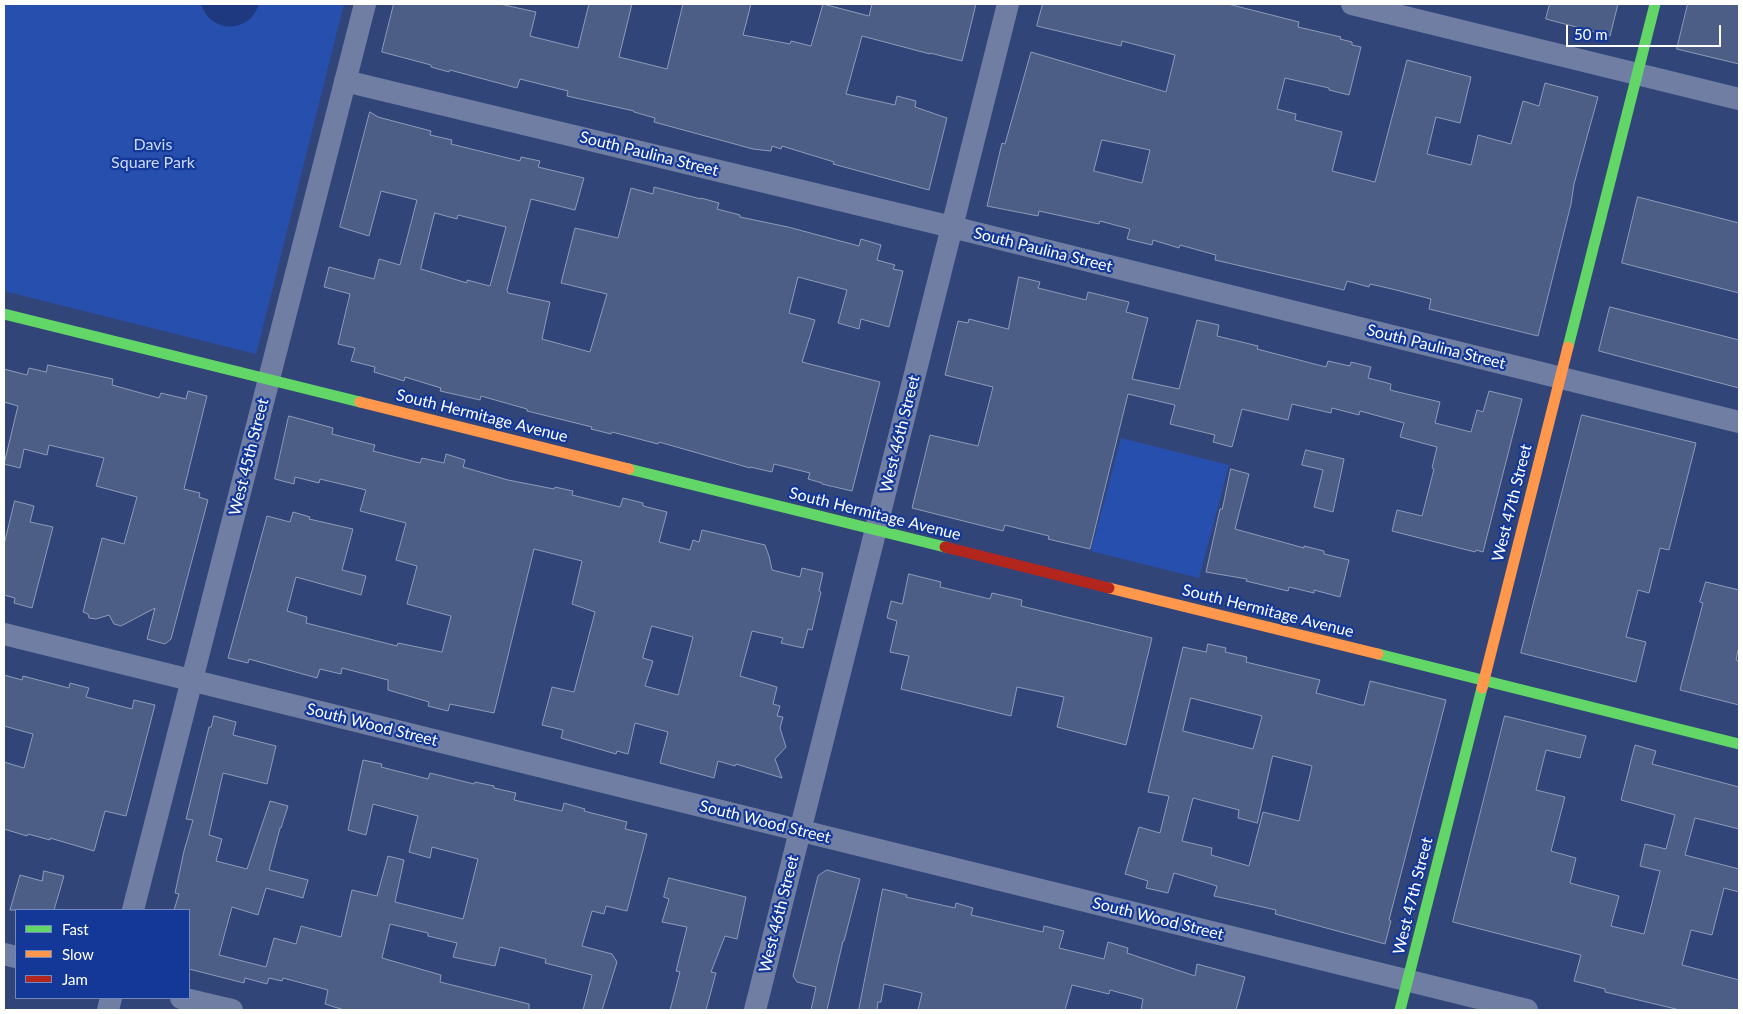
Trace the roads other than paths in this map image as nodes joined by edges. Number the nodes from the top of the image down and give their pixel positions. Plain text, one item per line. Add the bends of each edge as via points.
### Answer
1 (365, 4) edge
2 (1008, 4) edge
3 (1352, 4) edge
4 (1655, 4) edge
5 (1638, 73) junction
6 (345, 81) junction
7 (1739, 99) edge
8 (952, 227) junction
9 (4, 314) edge
10 (1560, 378) junction
11 (269, 380) junction
12 (1739, 422) edge
13 (876, 531) junction
14 (4, 634) edge
15 (192, 680) junction
16 (1484, 682) junction
17 (1739, 744) edge
18 (800, 831) junction
19 (133, 909) edge
20 (1408, 981) junction
21 (185, 999) edge
22 (232, 1010) edge
23 (755, 1010) edge
24 (1400, 1010) edge
25 (1527, 1010) edge

1 - 6 street, West 45th Street
2 - 8 street, West 46th Street
3 - 5 street
4 - 5 street, West 47th Street
5 - 7 street
5 - 10 street, West 47th Street
6 - 8 street, South Paulina Street
6 - 11 street, West 45th Street
8 - 10 street, South Paulina Street
8 - 13 street, West 46th Street
9 - 11 street, South Hermitage Avenue
10 - 12 street, South Paulina Street
10 - 16 street, West 47th Street
11 - 13 street, South Hermitage Avenue
11 - 15 street, West 45th Street
13 - 16 street, South Hermitage Avenue
13 - 18 street, West 46th Street
14 - 15 street, South Wood Street
15 - 18 street, South Wood Street
15 - 19 street, West 45th Street
16 - 17 street, South Hermitage Avenue
16 - 20 street, West 47th Street
18 - 20 street, South Wood Street
18 - 23 street, West 46th Street
20 - 24 street, West 47th Street
20 - 25 street, South Wood Street
21 - 22 street

